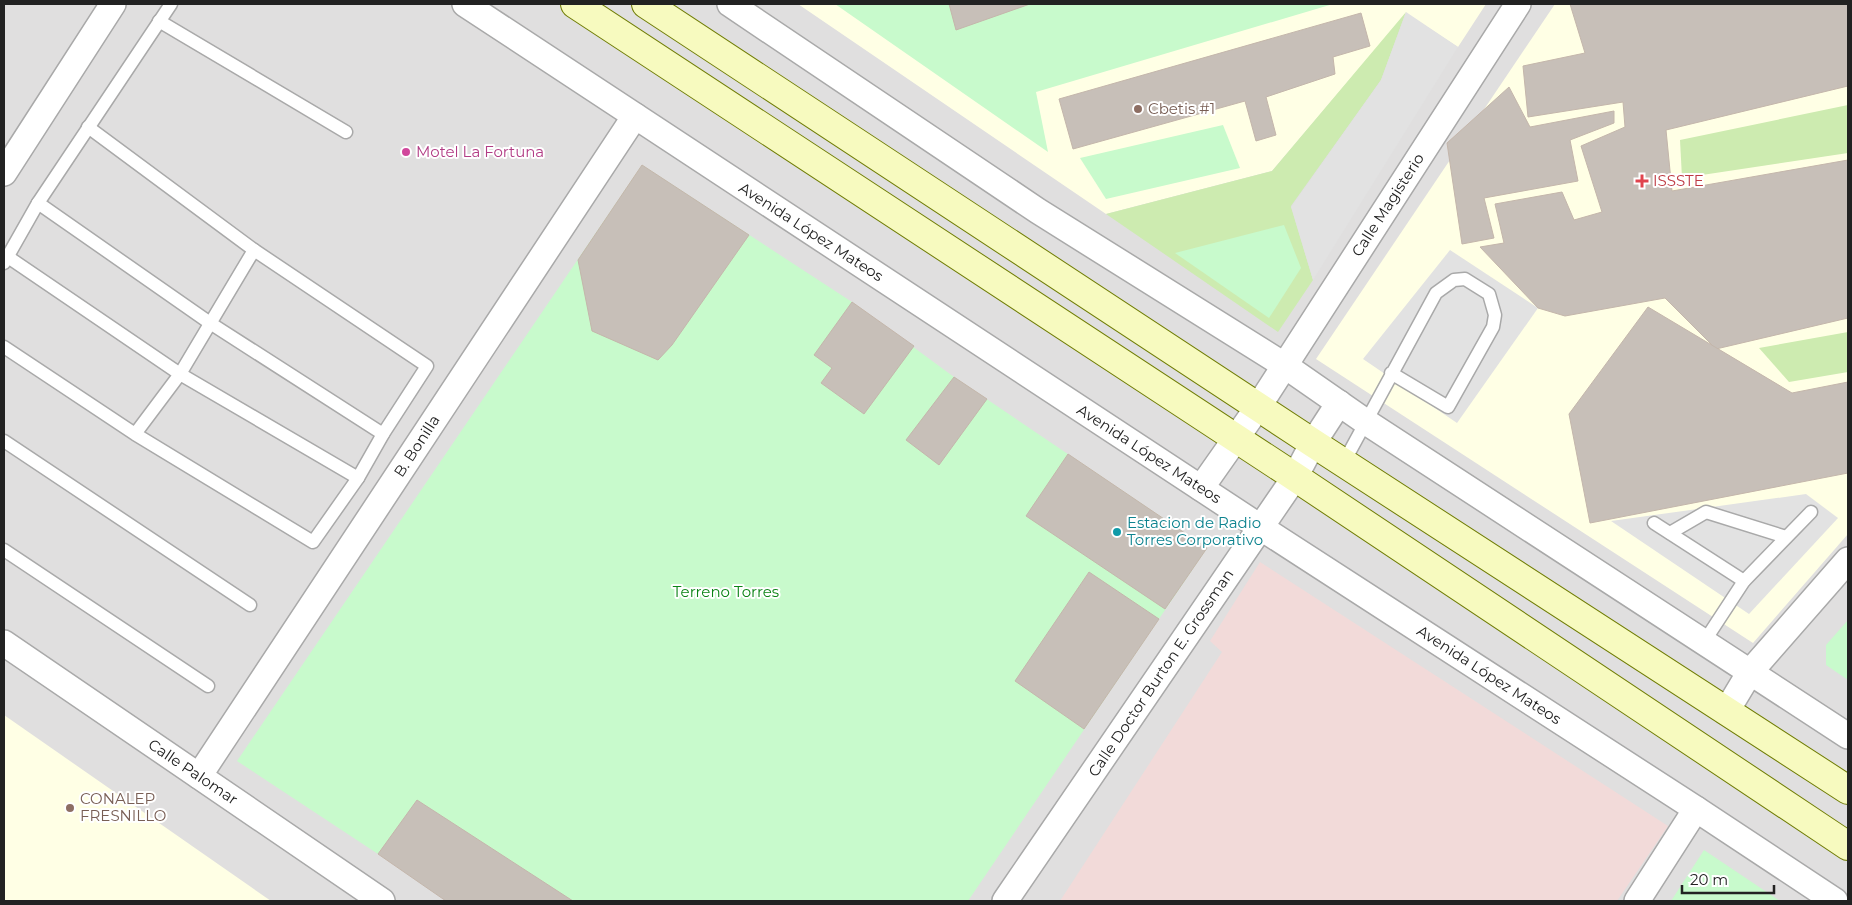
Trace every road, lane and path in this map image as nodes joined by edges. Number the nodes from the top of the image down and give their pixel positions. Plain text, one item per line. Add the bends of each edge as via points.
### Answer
1 (113, 4) edge
2 (171, 4) edge
3 (465, 4) edge
4 (575, 4) edge
5 (646, 4) edge
6 (730, 4) edge
7 (1518, 4) edge
8 (160, 21) junction
9 (635, 116) junction
10 (88, 127) junction
11 (346, 132) dead end
12 (4, 173) edge
13 (38, 203) junction
14 (254, 250) junction
15 (6, 260) edge
16 (210, 324) junction
17 (4, 347) edge
18 (1284, 365) junction
19 (1391, 373) junction
20 (180, 374) junction
21 (1339, 403) junction
22 (1258, 406) junction
23 (1366, 422) junction
24 (135, 434) junction
25 (383, 434) junction
26 (1236, 438) junction
27 (4, 442) edge
28 (1313, 443) junction
29 (1344, 462) junction
30 (1294, 477) junction
31 (358, 478) junction
32 (1201, 488) junction
33 (1811, 512) dead end
34 (1654, 523) dead end
35 (1260, 527) junction
36 (1670, 533) junction
37 (1786, 538) junction
38 (4, 550) edge
39 (1848, 560) edge
40 (1744, 581) junction
41 (250, 605) dead end
42 (1704, 642) junction
43 (6, 649) edge
44 (1750, 672) junction
45 (208, 686) dead end
46 (1726, 712) junction
47 (1848, 736) edge
48 (199, 776) junction
49 (1848, 790) edge
50 (1696, 809) junction
51 (1848, 846) edge
52 (382, 901) edge
53 (1006, 901) edge
54 (1637, 901) edge
55 (1835, 901) edge

1 - 12 street
2 - 8 lane
3 - 9 street, Avenida López Mateos
4 - 26 main road
5 - 22 main road
6 - 18 street via 1038,211
7 - 18 street, Calle Magisterio
8 - 10 lane
8 - 11 lane
9 - 32 street, Avenida López Mateos
9 - 48 street, B. Bonilla
10 - 13 lane
10 - 14 lane
13 - 15 lane
13 - 16 lane
14 - 16 lane
14 - 25 lane via 427,366
15 - 20 lane
16 - 20 lane
16 - 25 lane
17 - 24 lane
18 - 21 street
18 - 22 street, Calle Magisterio
19 - 19 lane via 1448,406 1493,327 1496,315 1489,294 1465,279 1454,280 1436,293
19 - 23 lane
20 - 24 lane
20 - 31 lane
21 - 23 street
21 - 28 street, Calle Doctor Burton E. Grossman
22 - 26 street, Calle Magisterio
22 - 28 main road
23 - 29 lane
23 - 42 street
24 - 31 lane via 313,542
25 - 31 lane
26 - 30 main road
26 - 32 street, Calle Magisterio
27 - 41 lane
28 - 29 main road
28 - 30 street, Calle Doctor Burton E. Grossman
29 - 46 main road
30 - 35 street, Calle Doctor Burton E. Grossman
30 - 51 main road
32 - 35 street, Avenida López Mateos
33 - 37 lane
34 - 36 lane
35 - 50 street, Avenida López Mateos
35 - 53 street, Calle Doctor Burton E. Grossman
36 - 37 lane via 1706,512
36 - 40 lane
37 - 40 lane
38 - 45 lane
39 - 44 street
40 - 42 lane
42 - 44 street
43 - 48 street, Calle Palomar
44 - 46 street
44 - 47 street
46 - 49 main road
48 - 52 street, Calle Palomar
50 - 54 street
50 - 55 street, Avenida López Mateos

